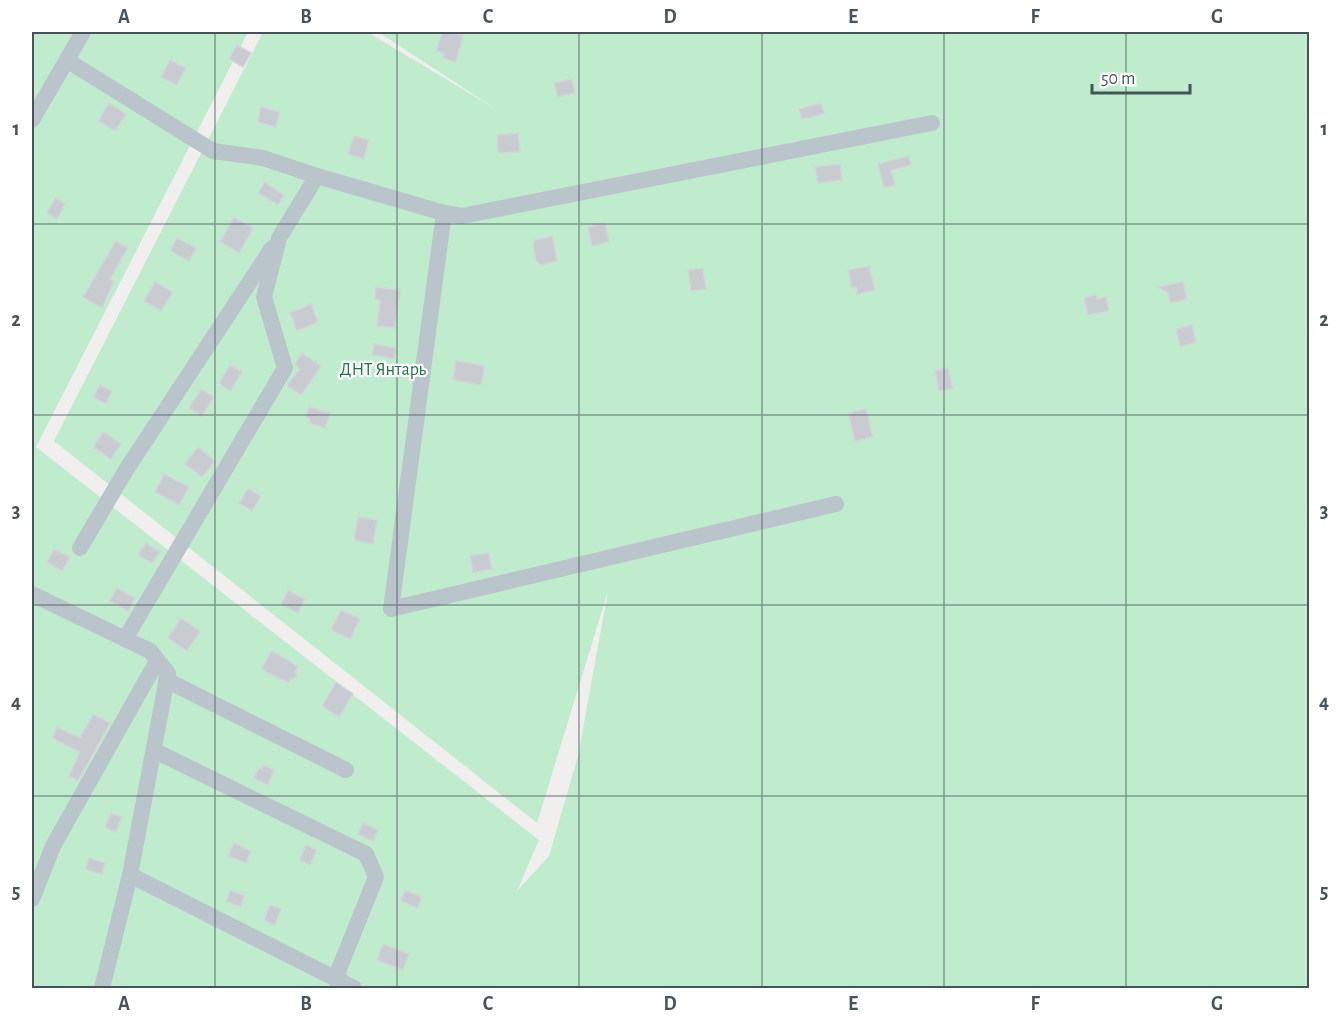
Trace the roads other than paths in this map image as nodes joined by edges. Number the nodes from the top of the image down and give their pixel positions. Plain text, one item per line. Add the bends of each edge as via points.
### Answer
1 (83, 32) edge
2 (68, 61) junction
3 (32, 120) edge
4 (932, 123) dead end
5 (317, 176) junction
6 (444, 213) junction
7 (279, 238) junction
8 (836, 504) dead end
9 (80, 548) dead end
10 (32, 594) edge
11 (125, 639) junction
12 (157, 661) junction
13 (166, 680) junction
14 (155, 751) junction
15 (346, 770) dead end
16 (130, 875) junction
17 (32, 899) edge
18 (335, 979) junction
19 (102, 988) edge
20 (354, 988) edge

1 - 2 street
2 - 3 street
2 - 5 street via 213,151 263,158
4 - 6 street via 462,216
5 - 6 street
5 - 7 street
6 - 8 street via 391,609
7 - 9 street via 126,470
7 - 11 street via 264,297 285,368
10 - 11 street
11 - 12 street via 150,651
12 - 13 street via 168,673
12 - 17 street via 53,846
13 - 14 street
13 - 15 street
14 - 16 street
14 - 18 street via 366,854 376,877
16 - 18 street
16 - 19 street
18 - 20 street

